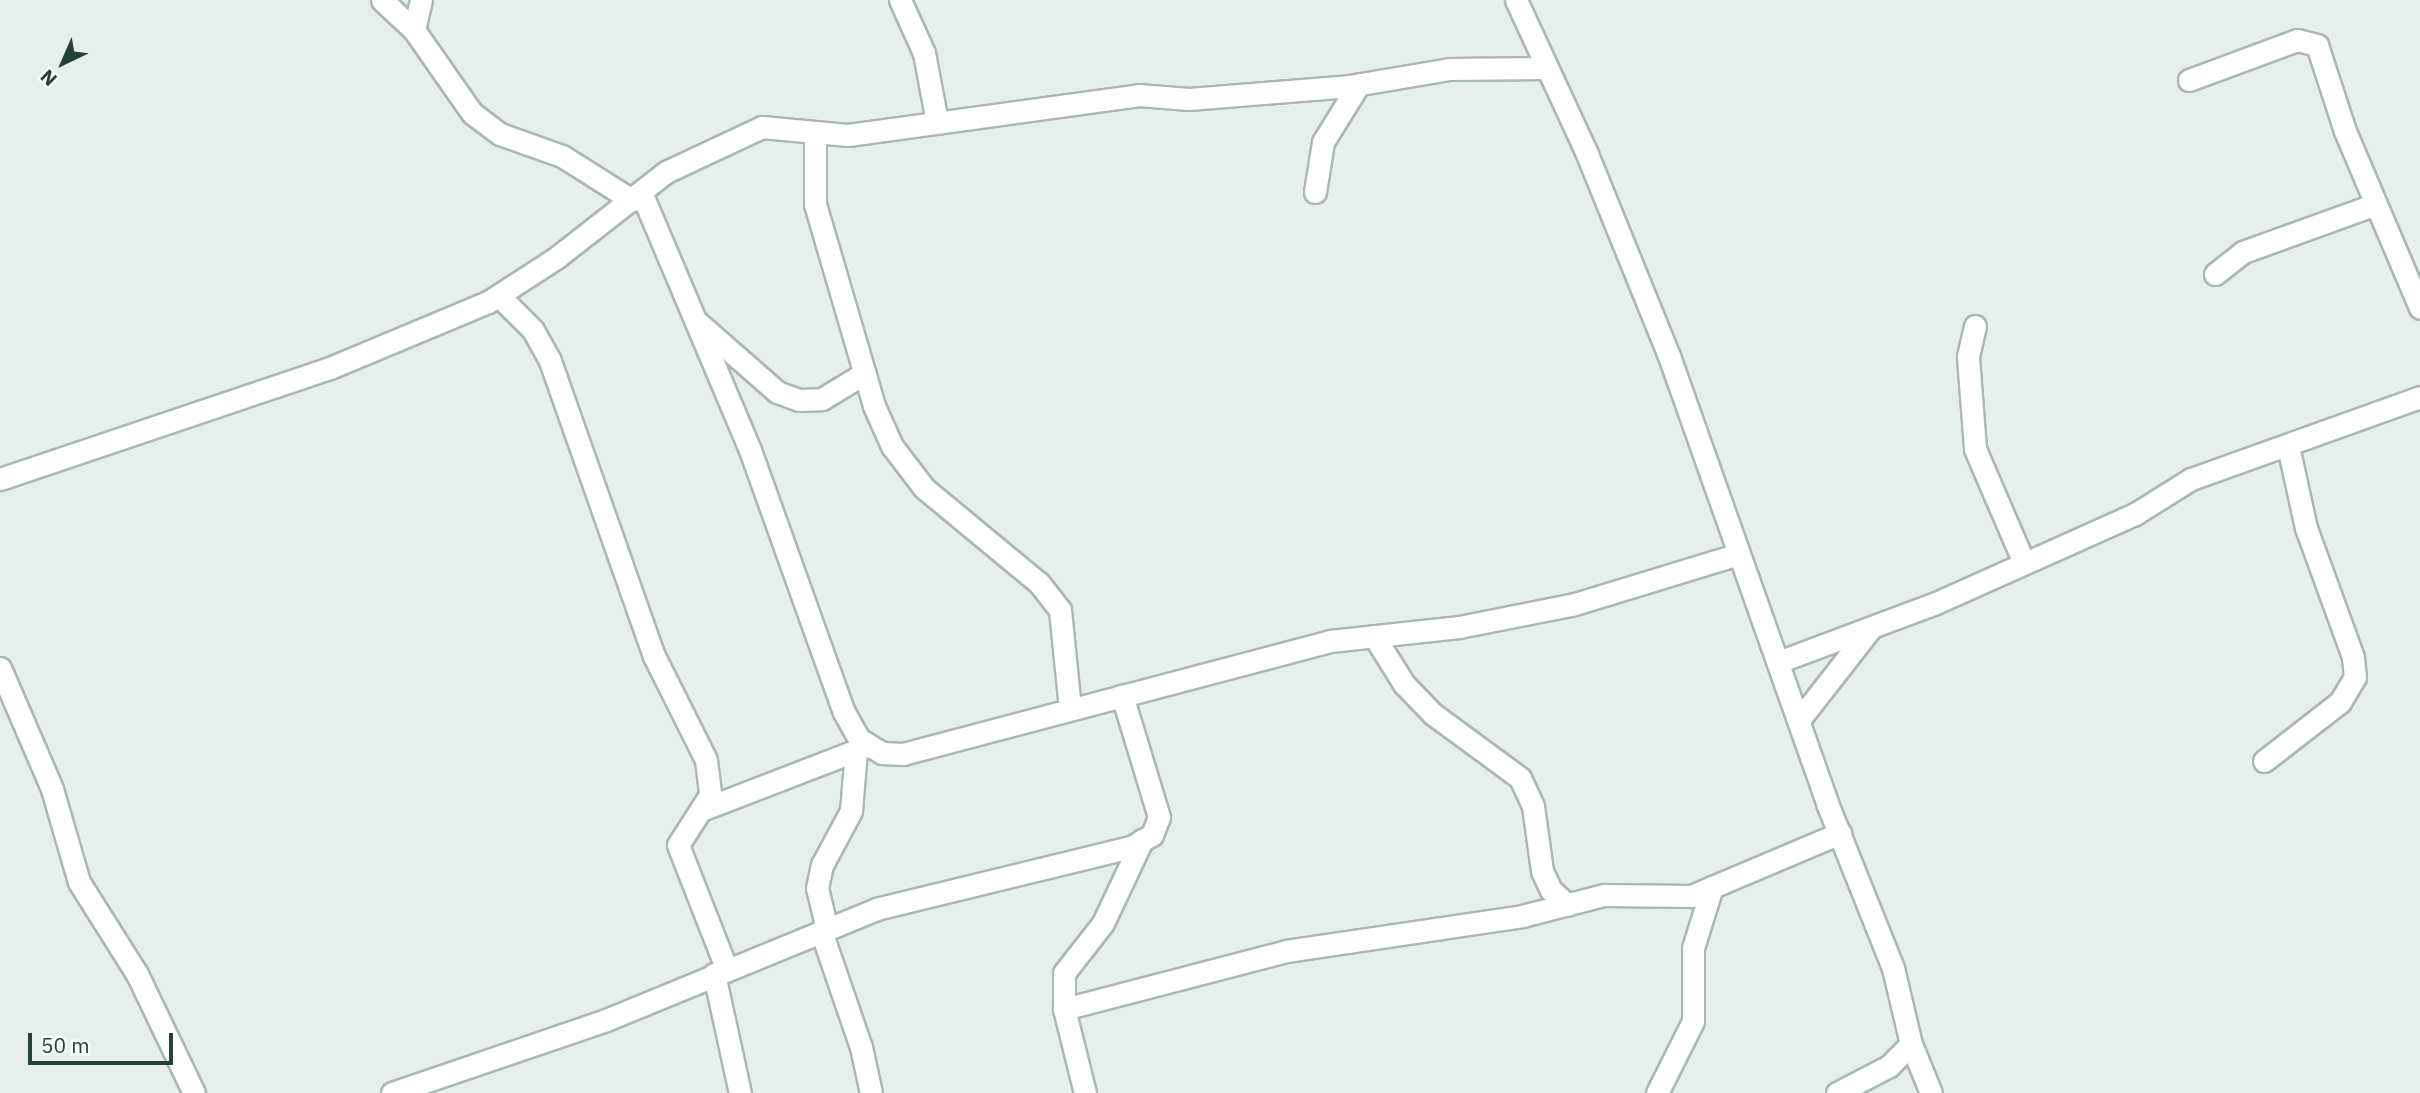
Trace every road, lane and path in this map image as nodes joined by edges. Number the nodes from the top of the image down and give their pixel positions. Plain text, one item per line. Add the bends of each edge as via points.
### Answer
1 (382, 0) edge
2 (421, 0) edge
3 (900, 0) edge
4 (1516, 0) edge
5 (414, 30) junction
6 (1531, 40) junction
7 (1503, 65) junction
8 (1544, 68) junction
9 (2189, 80) dead end
10 (1359, 84) junction
11 (937, 122) junction
12 (815, 132) junction
13 (1315, 192) dead end
14 (636, 196) junction
15 (2376, 204) junction
16 (2215, 274) dead end
17 (499, 296) junction
18 (2420, 308) edge
19 (694, 319) junction
20 (1975, 326) dead end
21 (865, 373) junction
22 (2420, 397) edge
23 (2288, 446) junction
24 (0, 479) edge
25 (1739, 554) junction
26 (2024, 563) junction
27 (1871, 628) junction
28 (1374, 636) junction
29 (1778, 662) junction
30 (0, 668) edge
31 (1122, 695) junction
32 (1070, 708) junction
33 (1799, 720) junction
34 (861, 748) junction
35 (2264, 761) dead end
36 (704, 809) junction
37 (1840, 833) junction
38 (1142, 841) junction
39 (1712, 887) junction
40 (1567, 905) junction
41 (824, 930) junction
42 (721, 972) junction
43 (1063, 1009) junction
44 (1911, 1044) junction
45 (194, 1093) edge
46 (392, 1093) edge
47 (740, 1093) edge
48 (871, 1093) edge
49 (1085, 1093) edge
50 (1657, 1093) edge
51 (1837, 1093) edge
52 (1931, 1093) edge

1 - 5 street
2 - 5 street
3 - 11 street via 924,53
4 - 6 street
5 - 14 street via 472,113 500,134 562,156
6 - 7 street
6 - 8 street
7 - 8 street
7 - 10 street
8 - 25 street via 1587,154 1669,356
9 - 15 street via 2312,39 2321,51 2345,131
10 - 11 street via 1189,99 1139,95
10 - 13 street via 1323,142
11 - 12 street via 848,135
12 - 14 street via 762,127 666,172
12 - 21 street via 815,204
14 - 17 street
14 - 19 street
15 - 16 street via 2244,252
15 - 18 street
17 - 24 street via 330,368
17 - 36 street via 533,330 550,361 654,656 706,760 710,795
19 - 21 street via 778,392 799,400 822,399
19 - 34 street via 750,450
20 - 26 street via 1968,357 1975,449
21 - 32 street via 892,446 925,488 1039,583 1060,610
22 - 23 street
23 - 26 street via 2192,479 2157,503
23 - 35 street via 2306,528 2353,657 2355,677 2340,702
25 - 28 street via 1575,604
25 - 29 street
26 - 27 street
27 - 29 street
27 - 33 street
28 - 31 street via 1330,641
28 - 40 street via 1404,684 1433,714 1520,778 1533,806 1542,872 1551,890
29 - 33 street
30 - 45 street via 52,789 79,882 137,974
31 - 32 street
31 - 38 street via 1159,817 1152,835
32 - 34 street via 903,754
33 - 37 street
34 - 36 street
34 - 41 street via 852,811 822,865 817,888
36 - 42 street via 683,831 679,857
37 - 39 street
37 - 44 street via 1893,968
38 - 41 street via 876,909
38 - 43 street via 1103,923 1064,974
39 - 40 street via 1690,895 1632,892
39 - 50 street via 1693,948 1693,1021
40 - 43 street via 1286,951
41 - 42 street
41 - 48 street
42 - 46 street via 606,1020
42 - 47 street
43 - 49 street
44 - 51 street via 1889,1066
44 - 52 street

